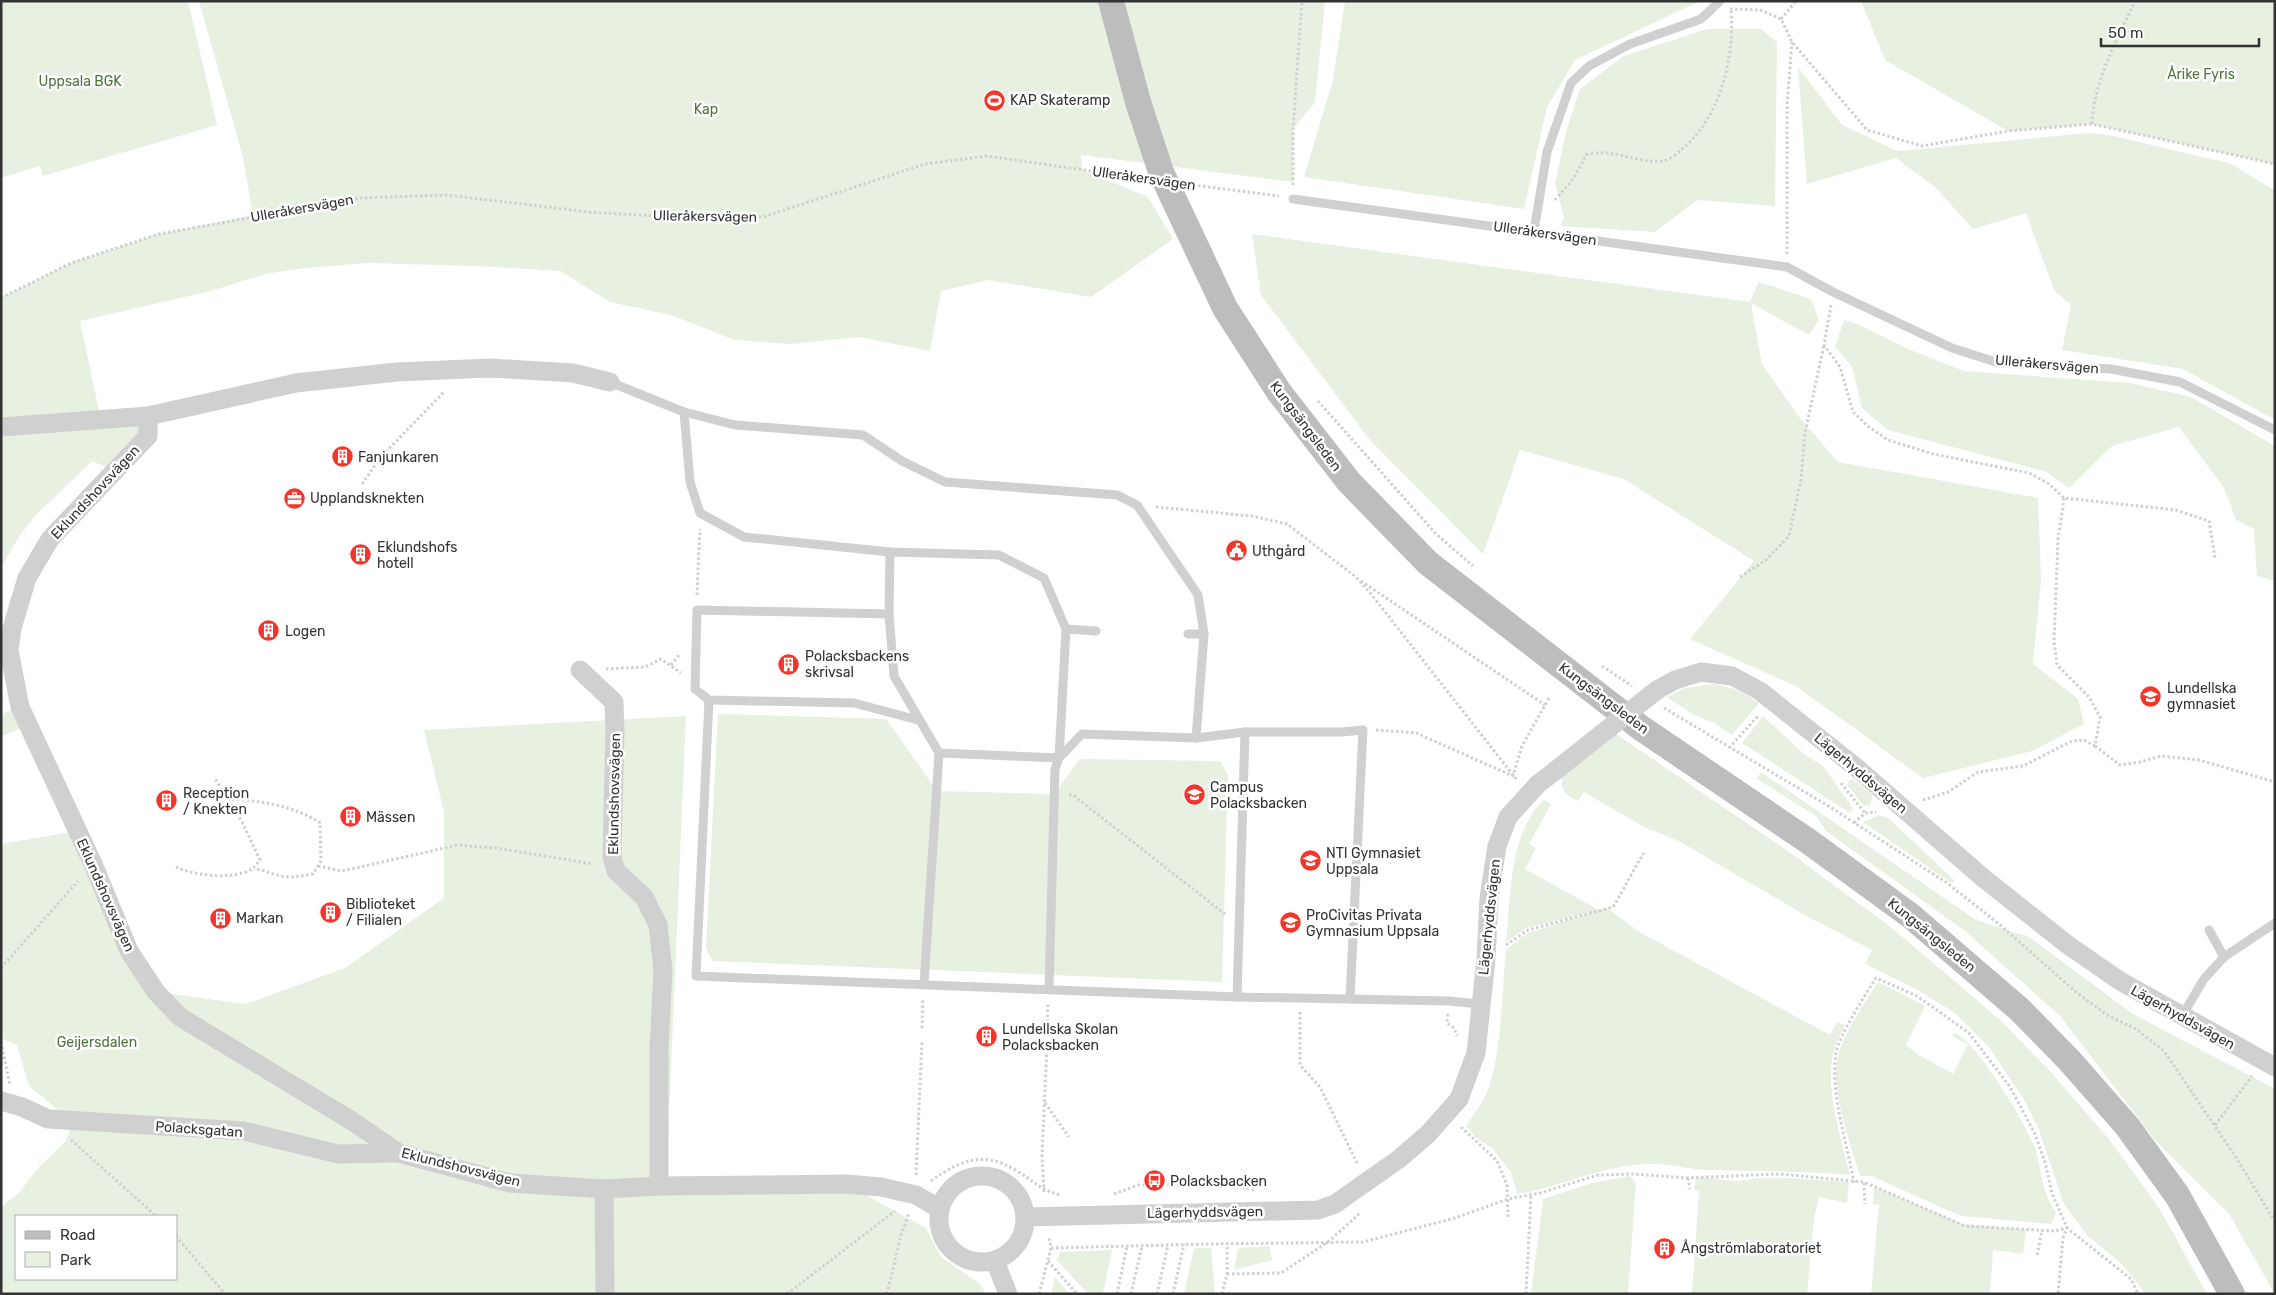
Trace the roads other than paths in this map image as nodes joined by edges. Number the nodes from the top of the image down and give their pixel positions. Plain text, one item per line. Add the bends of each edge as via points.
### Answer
1 (1111, 1) edge
2 (1720, 1) edge
3 (1293, 199) road end
4 (1534, 231) junction
5 (610, 382) joint
6 (684, 412) junction
7 (148, 416) junction
8 (1, 427) edge
9 (2275, 430) edge
10 (890, 552) junction
11 (889, 614) junction
12 (1066, 630) junction
13 (1096, 630) dead end
14 (1188, 634) dead end
15 (1204, 634) junction
16 (580, 670) road end
17 (709, 700) junction
18 (918, 720) junction
19 (1245, 732) junction
20 (1196, 738) junction
21 (939, 753) junction
22 (1059, 758) junction
23 (2275, 923) edge
24 (2209, 930) dead end
25 (2224, 957) junction
26 (924, 984) junction
27 (1049, 989) junction
28 (1237, 997) junction
29 (1350, 999) junction
30 (1480, 1004) junction
31 (2182, 1016) junction
32 (2268, 1064) edge
33 (1, 1101) edge
34 (399, 1153) junction
35 (660, 1186) junction
36 (604, 1189) junction
37 (940, 1209) junction
38 (1026, 1217) junction
39 (995, 1261) junction
40 (605, 1294) edge
41 (1008, 1294) edge
42 (2232, 1294) edge

1 - 42 main road, Kungsängsleden, bridge via 1161,172 1225,308 1279,392 1348,482 1421,556 1641,728 1808,841 1911,916 2019,1009 2127,1126 2177,1195
2 - 4 lane via 1701,19 1630,44 1589,66 1571,83 1547,152
3 - 4 lane, Ulleråkersvägen
4 - 9 lane, Ulleråkersvägen via 1787,267 1952,348 1999,363 2111,370 2180,382
5 - 6 lane
5 - 7 street via 573,373 490,368 398,372 296,383
6 - 10 lane via 690,482 700,513 744,537
6 - 15 lane via 735,425 863,435 902,461 945,482 1118,495 1137,505 1198,595
7 - 8 street
7 - 34 street, Eklundshovsvägen via 148,436 50,539 27,578 9,650 20,706 129,951 156,992 180,1017
10 - 11 lane
10 - 12 lane via 999,555 1044,578
11 - 17 lane via 697,610 695,689
11 - 18 lane via 894,676
12 - 13 lane
12 - 22 lane
14 - 15 lane
15 - 20 lane
16 - 35 street, Eklundshovsvägen via 614,702 612,857 616,871 644,897 658,926 663,970 659,1050
17 - 18 lane via 854,703
17 - 26 lane via 696,976
18 - 21 lane
19 - 20 lane
19 - 28 lane
19 - 29 lane via 1362,730
20 - 22 lane via 1082,734
21 - 22 lane
21 - 26 lane
22 - 27 lane via 1054,769
23 - 25 lane
24 - 25 lane
25 - 31 lane via 2204,979
26 - 27 lane
27 - 28 lane
28 - 29 lane
29 - 30 lane via 1449,1000
30 - 31 street, Lägerhyddsvägen, bridge via 1497,846 1508,817 1555,771 1675,680 1701,672 1732,676 1760,691 2068,946 2120,981
30 - 38 street, Lägerhyddsvägen via 1476,1053 1459,1100 1428,1134 1399,1159 1336,1204 1318,1210
31 - 32 street, Lägerhyddsvägen
33 - 34 street, Polacksgatan via 48,1119 244,1131 338,1154
34 - 36 street, Eklundshovsvägen via 510,1183
35 - 36 street, Eklundshovsvägen
35 - 37 street, Eklundshovsvägen via 846,1184 916,1195
36 - 40 street
37 - 38 street via 949,1190 961,1181 988,1175 1014,1188 1023,1202
37 - 39 street via 940,1226 951,1249 964,1258 979,1262
38 - 39 street via 1017,1245
39 - 41 street

